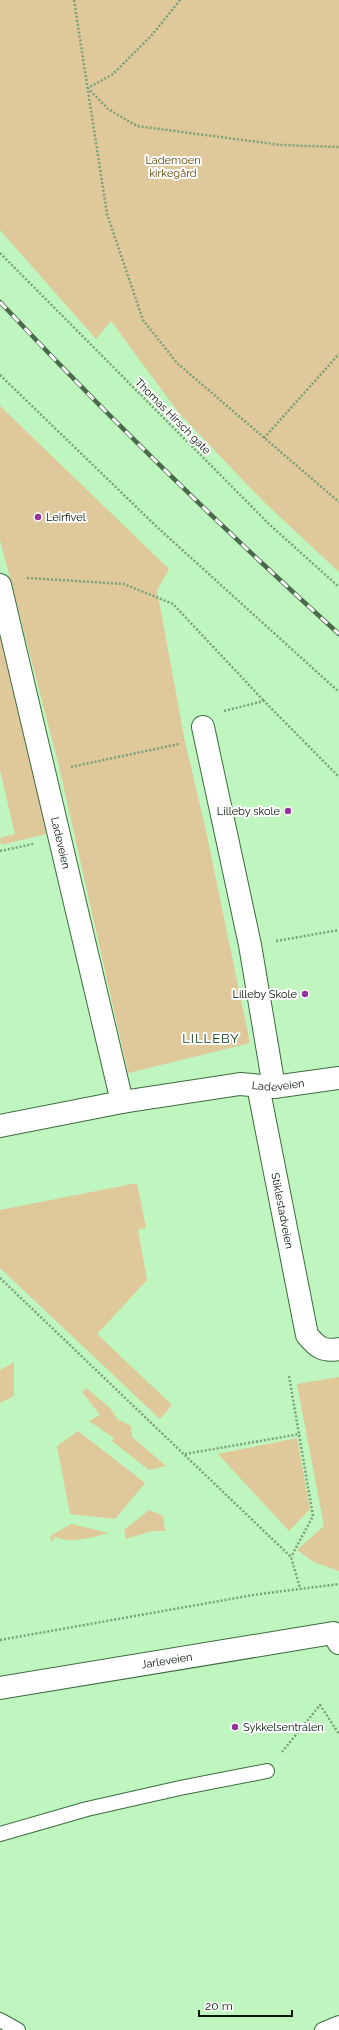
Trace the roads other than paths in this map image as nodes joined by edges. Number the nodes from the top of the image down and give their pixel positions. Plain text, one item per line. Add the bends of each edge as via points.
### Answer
1 (0, 585) edge
2 (204, 733) road end
3 (339, 1078) edge
4 (266, 1086) junction
5 (122, 1102) junction
6 (0, 1126) edge
7 (339, 1349) edge
8 (336, 1638) edge
9 (0, 1688) edge
10 (267, 1772) road end
11 (0, 1834) edge
12 (0, 2020) edge
13 (339, 2023) edge
14 (18, 2030) edge
15 (322, 2030) edge

1 - 5 street, Ladeveien
2 - 4 street, Stiklestadveien via 250,945
3 - 4 street, Ladeveien
4 - 5 street, Ladeveien via 240,1084
4 - 7 street, Stiklestadveien via 307,1335 315,1344 327,1351
5 - 6 street, Ladeveien
8 - 9 street, Jarleveien
10 - 11 lane via 87,1808
12 - 14 lane
13 - 15 lane

